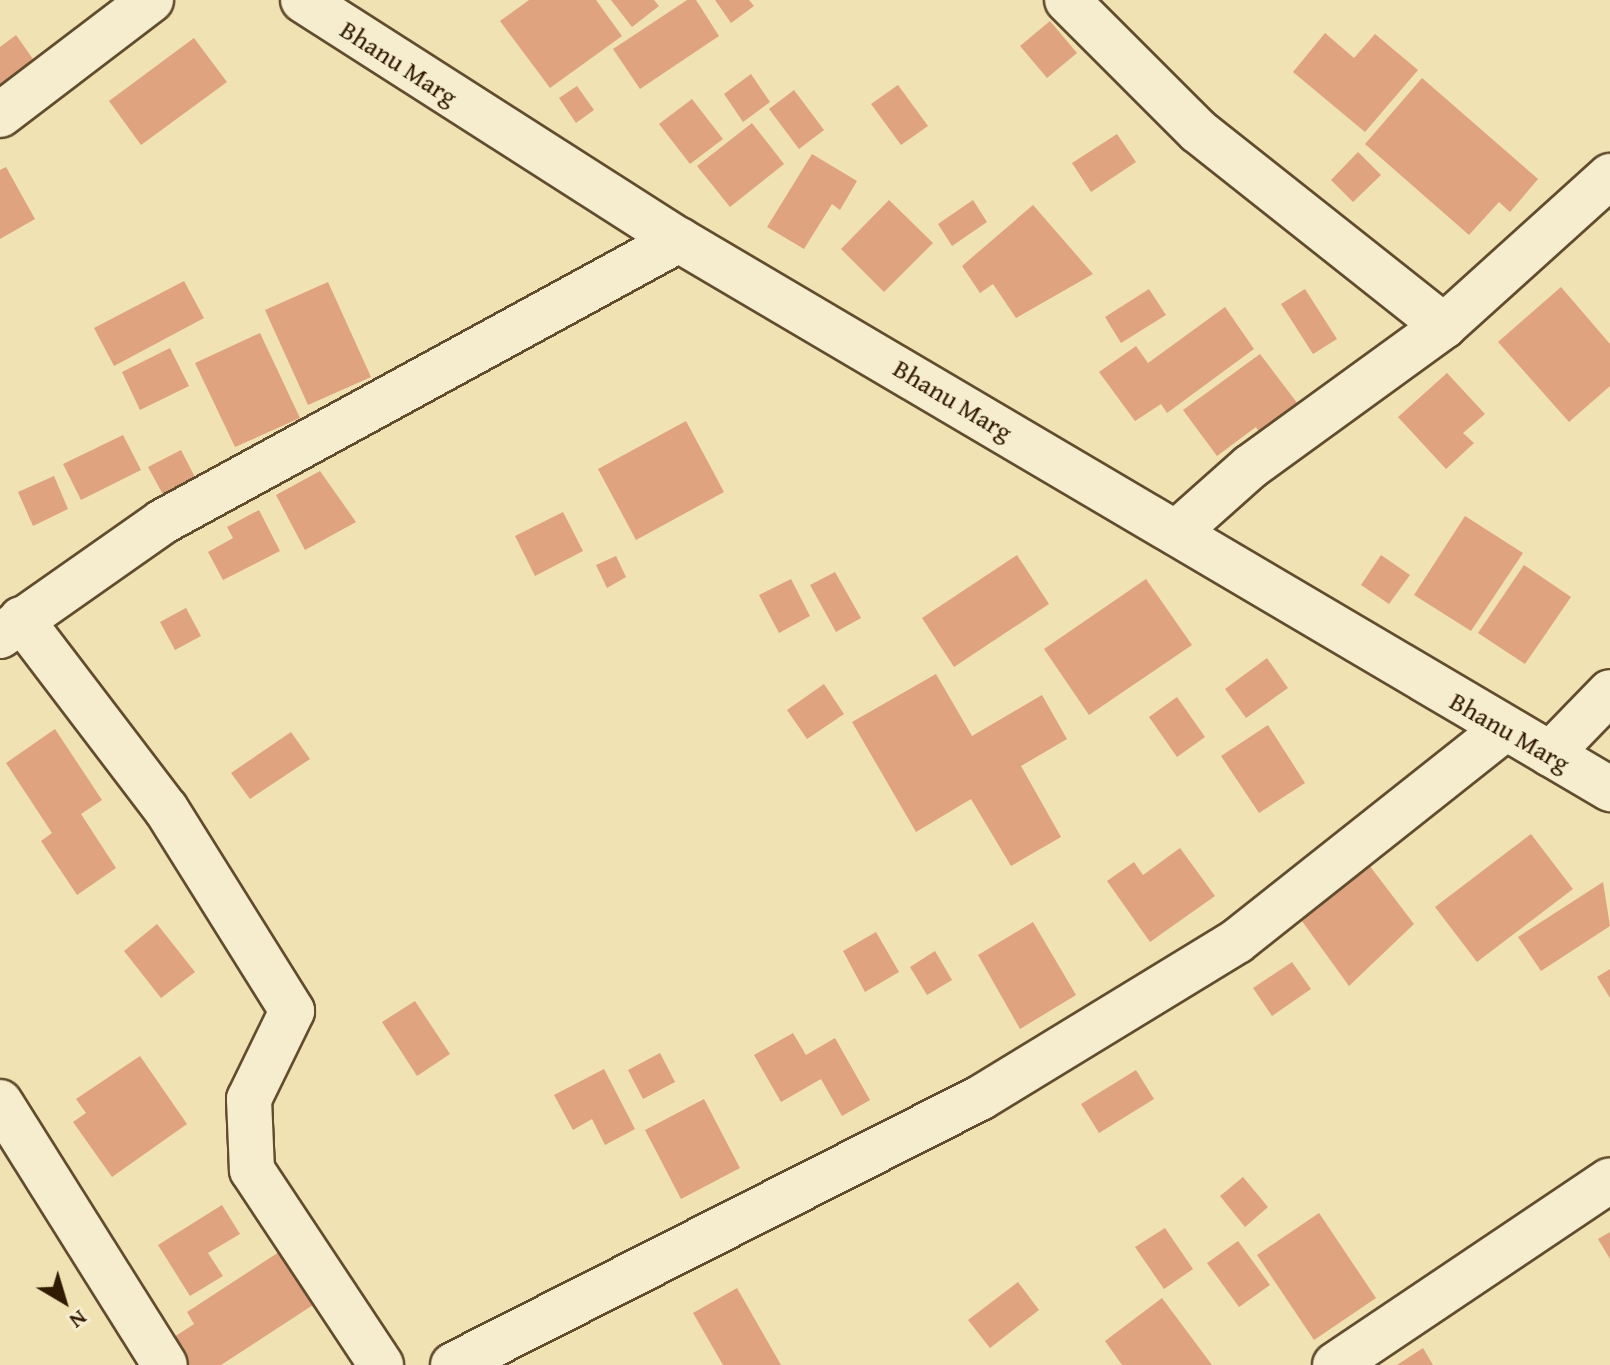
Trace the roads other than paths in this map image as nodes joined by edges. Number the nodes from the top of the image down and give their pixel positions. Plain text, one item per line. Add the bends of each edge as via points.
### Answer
1 (151, 0) edge
2 (303, 0) edge
3 (1067, 0) edge
4 (0, 115) edge
5 (1610, 176) edge
6 (679, 240) junction
7 (1444, 326) junction
8 (1177, 532) junction
9 (11, 627) edge
10 (1610, 692) edge
11 (1504, 729) junction
12 (1550, 754) junction
13 (1610, 789) edge
14 (0, 1102) edge
15 (1610, 1180) edge
16 (165, 1365) edge
17 (381, 1365) edge
18 (453, 1365) edge
19 (1335, 1365) edge

1 - 4 street
2 - 6 street, Bhanu Marg
3 - 7 street via 1198,131
5 - 7 street
6 - 8 street, Bhanu Marg
6 - 9 street via 162,522
7 - 8 street via 1250,467
8 - 11 street, Bhanu Marg
9 - 17 street via 166,809 292,1011 249,1099 252,1170
10 - 12 street
11 - 12 street, Bhanu Marg
11 - 18 street via 1237,941 1007,1082
12 - 13 street, Bhanu Marg
14 - 16 street
15 - 19 street

